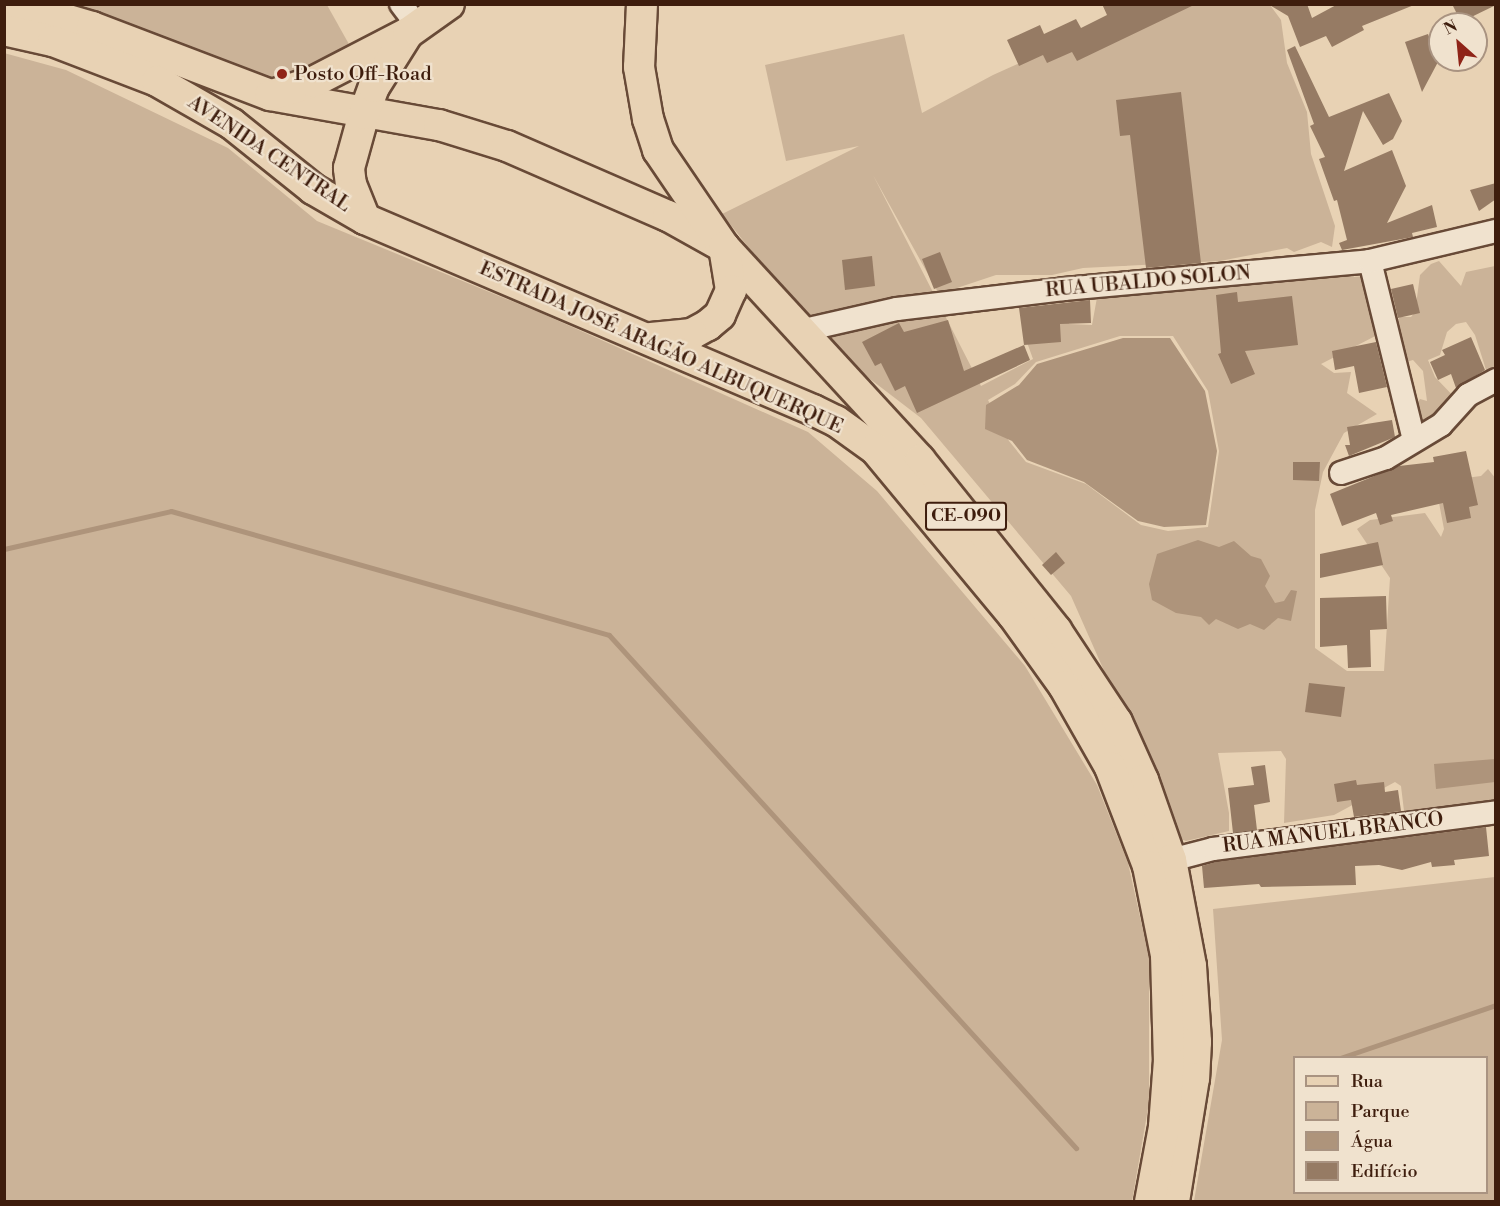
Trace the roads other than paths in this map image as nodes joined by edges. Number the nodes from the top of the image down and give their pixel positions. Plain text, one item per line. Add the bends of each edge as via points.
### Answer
1 (13, 4) edge
2 (449, 4) edge
3 (642, 4) edge
4 (408, 21) edge
5 (4, 30) edge
6 (270, 95) junction
7 (364, 114) junction
8 (365, 219) junction
9 (1496, 231) edge
10 (724, 247) junction
11 (1370, 261) junction
12 (800, 331) junction
13 (645, 338) junction
14 (1496, 380) edge
15 (1414, 440) junction
16 (1341, 473) dead end
17 (1496, 812) edge
18 (1171, 860) junction
19 (1150, 1202) edge
20 (1174, 1202) edge

1 - 6 main road, AVENIDA CENTRAL / CE-090 via 92,27
2 - 4 main road
3 - 10 main road via 640,88 658,150
4 - 6 main road via 313,82
4 - 7 main road
5 - 8 main road, AVENIDA CENTRAL / CE-090 via 52,41 157,81 232,124 313,189
6 - 7 main road, AVENIDA CENTRAL / CE-090
7 - 8 main road via 349,168 351,185
7 - 10 main road, ESTRADA JOSÉ ARAGÃO ALBUQUERQUE / CE-090 via 439,125 507,146 668,216
8 - 13 main road, ESTRADA JOSÉ ARAGÃO ALBUQUERQUE / CE-090
9 - 11 street, RUA UBALDO SOLON
10 - 12 main road, ESTRADA JOSÉ ARAGÃO ALBUQUERQUE / CE-090
10 - 13 main road via 731,290 720,315 692,334
11 - 12 street, RUA UBALDO SOLON via 1064,289 897,309
11 - 15 street
12 - 18 main road, ESTRADA JOSÉ ARAGÃO ALBUQUERQUE / CE-090 via 920,460 1088,675 1130,751
13 - 19 main road, ESTRADA JOSÉ ARAGÃO ALBUQUERQUE / CE-090 via 836,421 875,449 1012,615 1088,725 1124,800 1148,866 1166,955 1166,1109
14 - 15 street via 1483,384 1441,425
15 - 16 street via 1386,458
17 - 18 street, RUA MANUEL BRANCO via 1213,849
18 - 20 main road, ESTRADA JOSÉ ARAGÃO ALBUQUERQUE / CE-090 via 1186,930 1196,1042 1192,1098

